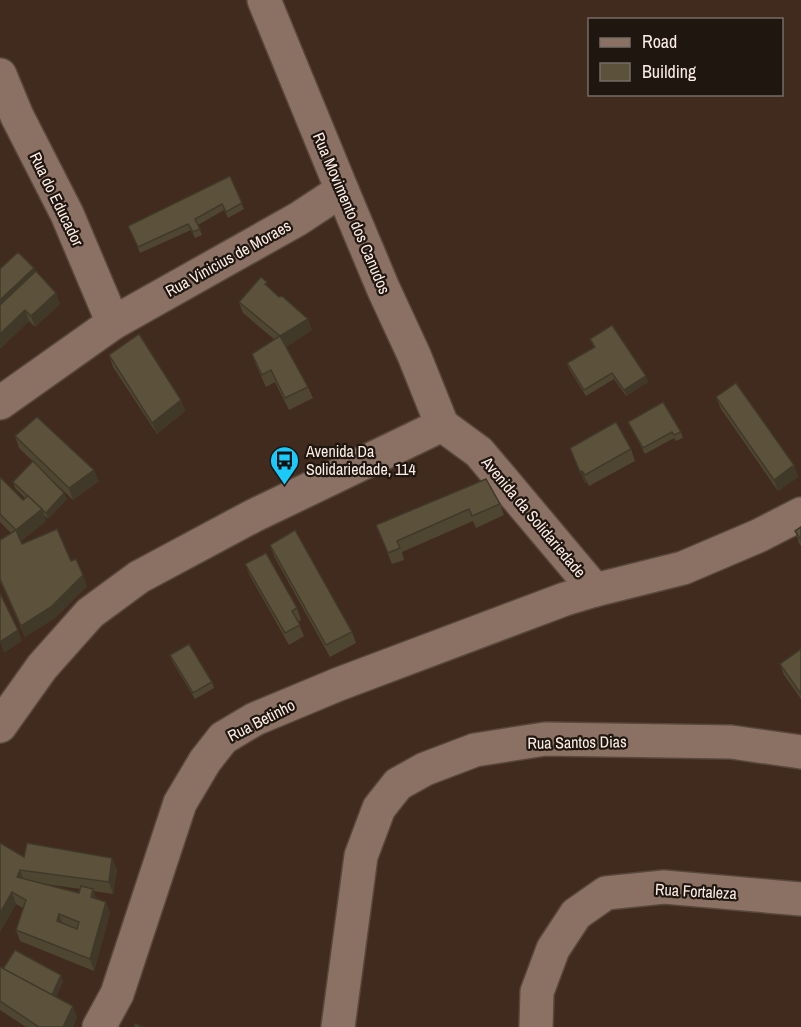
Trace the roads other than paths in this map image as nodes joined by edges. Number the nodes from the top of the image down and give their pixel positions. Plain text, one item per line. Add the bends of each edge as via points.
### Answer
1 (264, 0) edge
2 (0, 75) edge
3 (9, 118) edge
4 (342, 190) junction
5 (113, 323) junction
6 (0, 403) edge
7 (442, 425) junction
8 (801, 514) edge
9 (595, 590) junction
10 (0, 726) edge
11 (801, 752) edge
12 (801, 899) edge
13 (99, 1027) edge
14 (338, 1027) edge
15 (536, 1027) edge

1 - 4 street, Rua Movimento dos Canudos
2 - 3 street, Rua do Educador
3 - 5 street, Rua do Educador via 67,214
4 - 5 street, Rua Vinicius de Moraes
4 - 7 street, Rua Movimento dos Canudos
5 - 6 street, Rua Vinicius de Moraes
7 - 9 street, Avenida da Solidariedade via 479,452
7 - 10 street via 139,577 90,613 42,667
8 - 9 street, Avenida da Solidariedade via 683,568
9 - 13 street, Rua Betinho via 339,684 255,719 223,738 180,803 117,994
11 - 14 street, Rua Santos Dias via 731,742 545,739 476,750 398,784 379,808 361,856
12 - 15 street, Rua Fortaleza via 664,887 606,893 576,914 553,949 537,992

